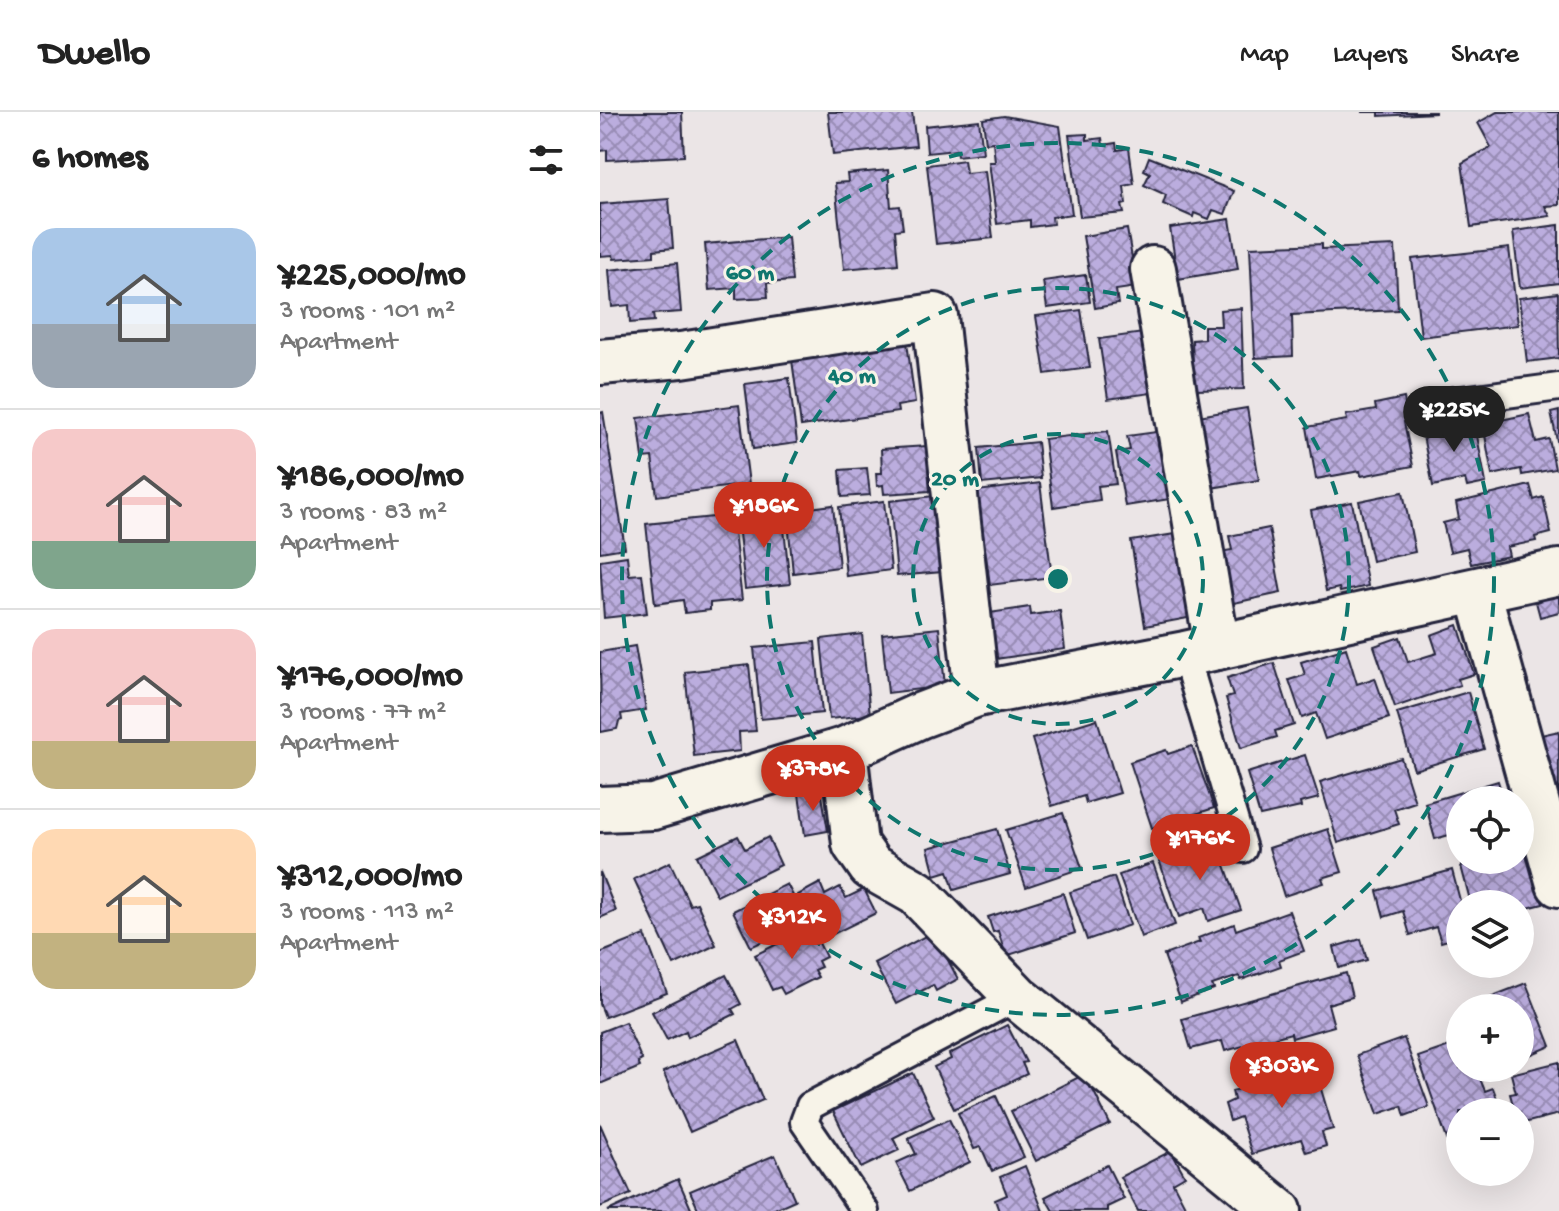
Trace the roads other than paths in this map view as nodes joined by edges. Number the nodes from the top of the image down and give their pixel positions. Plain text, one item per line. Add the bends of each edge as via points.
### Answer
1 (1153, 269) dead end
2 (600, 362) edge
3 (1559, 387) edge
4 (1454, 401) dead end
5 (1559, 572) edge
6 (1478, 591) junction
7 (1201, 651) junction
8 (977, 694) junction
9 (844, 750) junction
10 (600, 809) edge
11 (1243, 849) dead end
12 (1559, 884) edge
13 (1017, 997) junction
14 (865, 1211) edge
15 (1279, 1211) edge

1 - 7 street
2 - 8 street via 681,355 935,316
3 - 4 lane
5 - 6 street
6 - 7 street
6 - 12 street
7 - 8 street
7 - 11 lane
8 - 9 street
9 - 10 street via 653,807
9 - 13 street via 855,844 871,867 917,893
13 - 14 lane via 810,1106 804,1122
13 - 15 street

